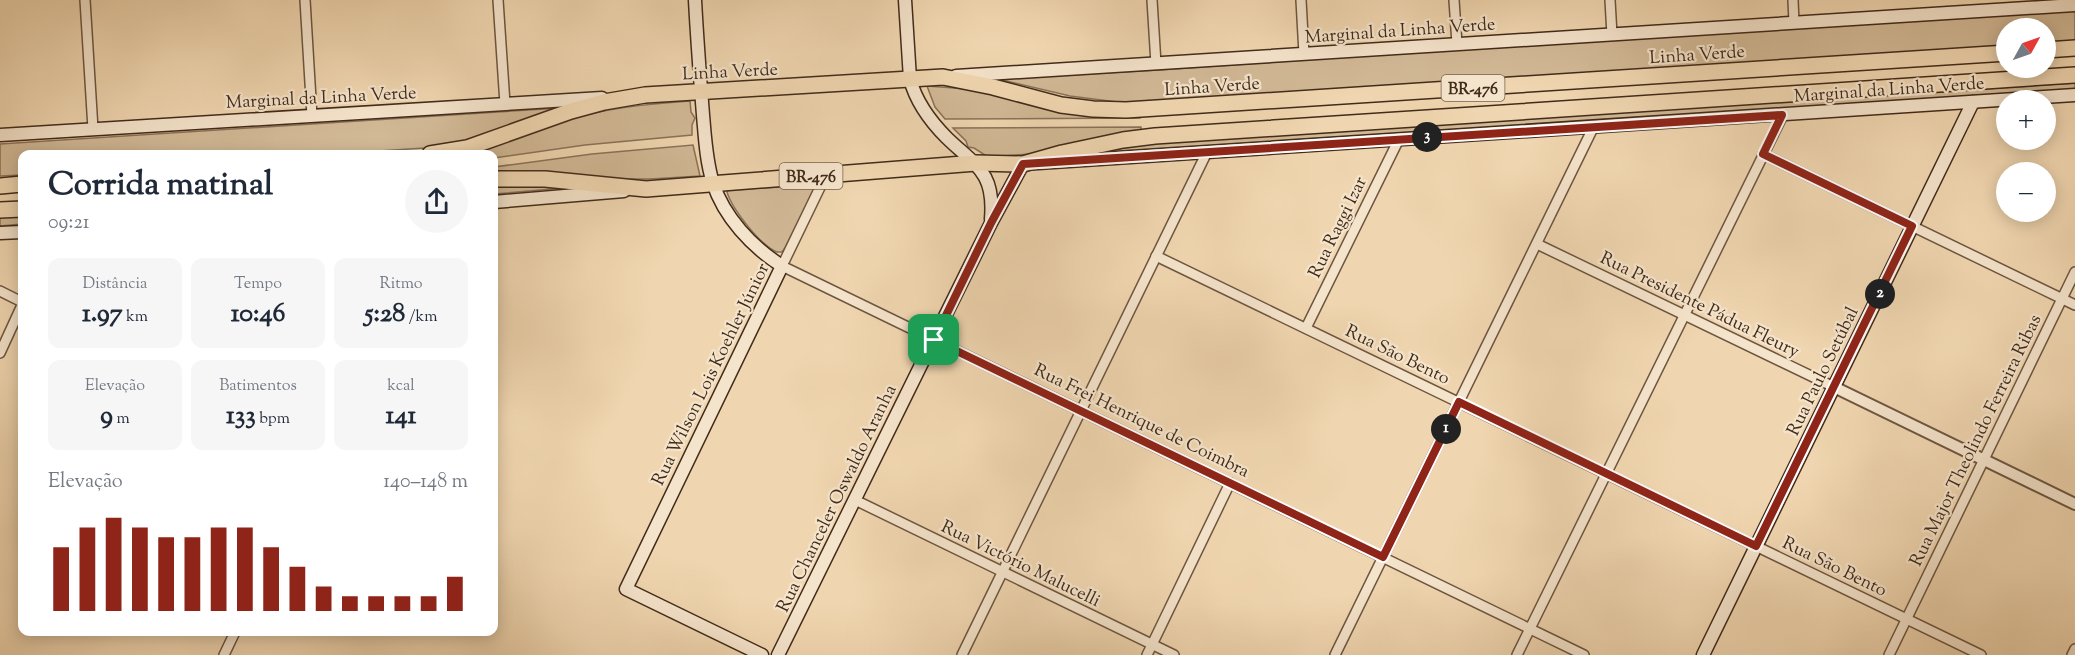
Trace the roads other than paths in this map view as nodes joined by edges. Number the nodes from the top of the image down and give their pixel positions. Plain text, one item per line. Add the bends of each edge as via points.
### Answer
1 (85, 0) edge
2 (305, 0) edge
3 (498, 0) edge
4 (695, 0) edge
5 (905, 0) edge
6 (1152, 0) edge
7 (1301, 0) edge
8 (1454, 0) edge
9 (1610, 0) edge
10 (1793, 0) edge
11 (2075, 5) edge
12 (1973, 6) edge
13 (1794, 23) junction
14 (1612, 34) junction
15 (1457, 44) junction
16 (2075, 48) edge
17 (2056, 49) edge
18 (1304, 54) junction
19 (1996, 54) edge
20 (1156, 64) junction
21 (2075, 75) edge
22 (943, 77) junction
23 (910, 79) junction
24 (701, 92) junction
25 (645, 95) junction
26 (2075, 95) edge
27 (1973, 102) junction
28 (505, 104) junction
29 (1782, 115) junction
30 (312, 116) junction
31 (1594, 126) junction
32 (93, 129) junction
33 (0, 135) edge
34 (1398, 139) junction
35 (455, 150) edge
36 (1207, 152) junction
37 (1763, 154) junction
38 (976, 163) junction
39 (1023, 164) junction
40 (826, 175) junction
41 (498, 179) edge
42 (713, 183) junction
43 (18, 184) edge
44 (0, 186) edge
45 (646, 189) junction
46 (498, 202) edge
47 (18, 208) edge
48 (0, 210) edge
49 (991, 223) junction
50 (1912, 226) junction
51 (18, 232) edge
52 (0, 234) edge
53 (1537, 244) junction
54 (1156, 256) junction
55 (782, 266) junction
56 (2075, 272) edge
57 (0, 291) edge
58 (2062, 299) junction
59 (18, 302) edge
60 (2075, 305) edge
61 (18, 313) edge
62 (1684, 315) junction
63 (1306, 328) junction
64 (934, 340) junction
65 (0, 353) edge
66 (1834, 387) junction
67 (1459, 402) junction
68 (1081, 411) junction
69 (1984, 460) junction
70 (1606, 474) junction
71 (1230, 483) junction
72 (855, 500) junction
73 (2075, 504) edge
74 (1756, 546) junction
75 (1383, 557) junction
76 (1002, 572) junction
77 (1906, 619) junction
78 (1530, 628) junction
79 (233, 636) edge
80 (1152, 644) junction
81 (2075, 650) edge
82 (224, 655) edge
83 (762, 655) edge
84 (778, 655) edge
85 (962, 655) edge
86 (1147, 655) edge
87 (1174, 655) edge
88 (1335, 655) edge
89 (1517, 655) edge
90 (1584, 655) edge
91 (1703, 655) edge
92 (1888, 655) edge
93 (1982, 655) edge
94 (2072, 655) edge

1 - 32 street
2 - 30 street
3 - 28 street
4 - 24 main road, Rua Frei Henrique de Coimbra
5 - 23 main road
6 - 20 street
7 - 18 street
8 - 15 street
9 - 14 street
10 - 13 street
11 - 12 main road, Marginal da Linha Verde
12 - 13 main road, Marginal da Linha Verde
13 - 14 main road, Marginal da Linha Verde
14 - 15 main road, Marginal da Linha Verde
15 - 18 main road, Marginal da Linha Verde
16 - 17 highway
18 - 20 main road, Marginal da Linha Verde
19 - 22 highway, Linha Verde / BR-476 via 1126,110 1061,105
20 - 22 main road, Marginal da Linha Verde
21 - 39 highway, BR-476 via 1155,136
22 - 23 highway, Linha Verde / BR-476
23 - 24 highway, Linha Verde / BR-476
23 - 38 main road via 932,123
24 - 25 highway, Linha Verde / BR-476
24 - 42 main road, Rua Frei Henrique de Coimbra
25 - 28 main road, Marginal da Linha Verde
25 - 35 highway, Linha Verde / BR-476 via 571,111
26 - 27 main road, Marginal da Linha Verde
27 - 29 main road, Marginal da Linha Verde
27 - 50 main road, Rua Paulo Setúbal
28 - 30 main road, Marginal da Linha Verde
29 - 31 main road, Marginal da Linha Verde
29 - 37 street
30 - 32 main road, Marginal da Linha Verde
31 - 34 main road, Marginal da Linha Verde
31 - 53 street
32 - 33 main road, Marginal da Linha Verde
34 - 36 main road, Marginal da Linha Verde
34 - 63 street, Rua Raggi Izar
36 - 39 main road, Marginal da Linha Verde
36 - 54 street
37 - 50 street
37 - 62 street
38 - 39 highway, BR-476
38 - 40 highway, BR-476
38 - 49 main road via 990,188
39 - 49 main road, Rua Chanceler Oswaldo Aranha
40 - 42 highway, BR-476
40 - 55 street, Rua Wilson Lois Koehler Júnior
41 - 45 highway, BR-476 via 545,178
42 - 45 highway, BR-476
42 - 55 main road, Rua Frei Henrique de Coimbra via 726,210 745,235
43 - 44 highway
45 - 46 main road
47 - 48 highway
49 - 64 main road, Rua Chanceler Oswaldo Aranha
50 - 58 street
50 - 66 main road, Rua Paulo Setúbal
51 - 52 main road
53 - 62 street, Rua Presidente Pádua Fleury
53 - 67 street
54 - 63 street, Rua São Bento
54 - 68 street
55 - 64 street, Rua Frei Henrique de Coimbra
55 - 83 main road, Rua Wilson Lois Koehler Júnior via 626,589
56 - 58 street, Rua Major Theolindo Ferreira Ribas
57 - 59 street
58 - 60 street
58 - 69 street, Rua Major Theolindo Ferreira Ribas
61 - 65 street
62 - 66 street, Rua Presidente Pádua Fleury
62 - 70 street
63 - 67 street, Rua São Bento
64 - 68 street, Rua Frei Henrique de Coimbra
64 - 72 main road, Rua Chanceler Oswaldo Aranha
66 - 69 street, Rua Presidente Pádua Fleury
66 - 74 main road, Rua Paulo Setúbal
67 - 70 street, Rua São Bento
67 - 75 street
68 - 71 street, Rua Frei Henrique de Coimbra
68 - 76 street
69 - 73 street, Rua Presidente Pádua Fleury
69 - 77 street, Rua Major Theolindo Ferreira Ribas
70 - 74 street, Rua São Bento
70 - 78 street
71 - 75 street, Rua Frei Henrique de Coimbra
71 - 80 street
72 - 76 street, Rua Victório Malucelli
72 - 84 main road, Rua Chanceler Oswaldo Aranha
74 - 77 street, Rua São Bento
74 - 91 main road, Rua Paulo Setúbal
75 - 78 street, Rua Frei Henrique de Coimbra
75 - 88 street
76 - 80 street, Rua Victório Malucelli
76 - 85 street
77 - 92 street, Rua Major Theolindo Ferreira Ribas
77 - 93 street, Rua São Bento
78 - 89 street
78 - 90 street, Rua Frei Henrique de Coimbra
79 - 82 street
80 - 86 street
80 - 87 street, Rua Victório Malucelli
81 - 94 street

